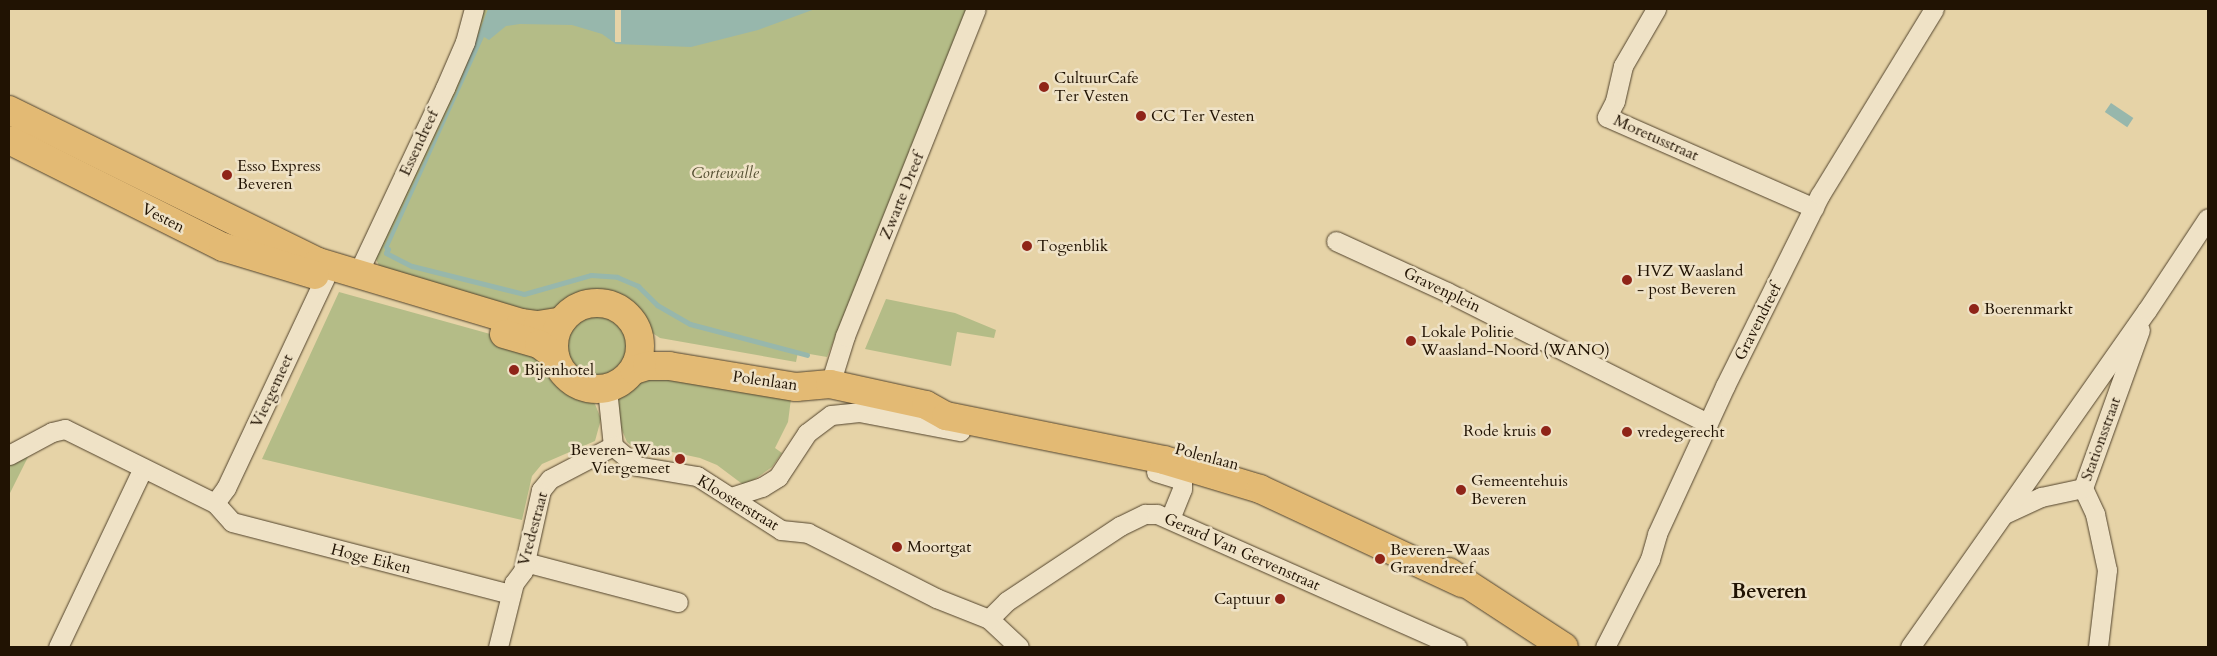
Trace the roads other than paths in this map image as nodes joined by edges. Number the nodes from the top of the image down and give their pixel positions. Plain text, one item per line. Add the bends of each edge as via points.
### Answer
1 (474, 9) edge
2 (976, 9) edge
3 (1656, 9) edge
4 (1934, 9) edge
5 (9, 110) edge
6 (9, 140) edge
7 (1814, 208) junction
8 (2208, 218) edge
9 (1336, 241) dead end
10 (357, 275) junction
11 (325, 278) junction
12 (2147, 310) junction
13 (562, 321) junction
14 (639, 335) junction
15 (555, 356) junction
16 (2098, 364) junction
17 (634, 370) junction
18 (2122, 378) junction
19 (830, 384) junction
20 (606, 389) junction
21 (1708, 423) junction
22 (613, 446) junction
23 (9, 456) edge
24 (143, 468) junction
25 (2083, 488) junction
26 (731, 496) junction
27 (215, 503) junction
28 (2002, 514) junction
29 (1170, 519) junction
30 (525, 562) junction
31 (511, 594) junction
32 (678, 602) dead end
33 (989, 619) junction
34 (1008, 644) edge
35 (58, 647) edge
36 (498, 647) edge
37 (1457, 647) edge
38 (1564, 647) edge
39 (1605, 647) edge
40 (1910, 647) edge
41 (2098, 647) edge

1 - 10 street, Essendreef via 465,42 445,88
2 - 19 street, Zwarte Dreef via 845,336
3 - 7 street, Moretusstraat via 1623,66 1616,101 1607,118
4 - 7 street, Gravendreef via 1914,44 1899,62
5 - 10 main road, Vesten via 318,262
6 - 11 main road, Vesten via 222,247
7 - 21 street, Gravendreef
8 - 12 street, Stationsstraat
9 - 21 street, Gravenplein via 1447,292
10 - 13 main road, Vesten via 521,323 538,325
11 - 15 main road, Vesten via 379,298 539,344
11 - 27 street, Viergemeet via 226,488
12 - 16 street, Stationsstraat
12 - 18 street, Stationsstraat
13 - 14 main road via 581,306 605,304 627,315
13 - 15 main road via 555,338
14 - 17 main road via 640,353
14 - 19 main road, Polenlaan via 673,349 799,371
15 - 20 main road via 574,383 584,388
16 - 18 street
16 - 28 street, Stationsstraat
17 - 19 main road, Polenlaan via 647,366 670,366 796,387
17 - 20 main road via 622,382
18 - 25 street, Stationsstraat
19 - 38 main road, Polenlaan via 926,405 946,416 1117,448 1260,489 1462,583
20 - 22 street
21 - 39 street, Gravendreef via 1657,534 1646,568
22 - 26 street, Kloosterstraat via 637,466 697,476
22 - 30 street, Vredestraat via 550,479 541,490
23 - 24 street via 52,432 65,429
24 - 27 street
24 - 35 street
25 - 28 street, Stationsstraat via 2040,497
25 - 41 street via 2096,514 2107,570
26 - 29 street, Polenlaan via 762,487 778,477 800,443 819,422 831,415 859,412 1046,446 1182,480 1182,489
26 - 33 street, Kloosterstraat via 752,514 781,530 808,534 936,598
27 - 31 street, Hoge Eiken via 232,522
28 - 40 street, Stationsstraat
29 - 33 street, Gerard Van Gervenstraat via 1145,514 1120,526 1007,601
29 - 37 street, Gerard Van Gervenstraat
30 - 31 street, Vredestraat
30 - 32 street
31 - 36 street, Vredestraat
33 - 34 street, Kloosterstraat

